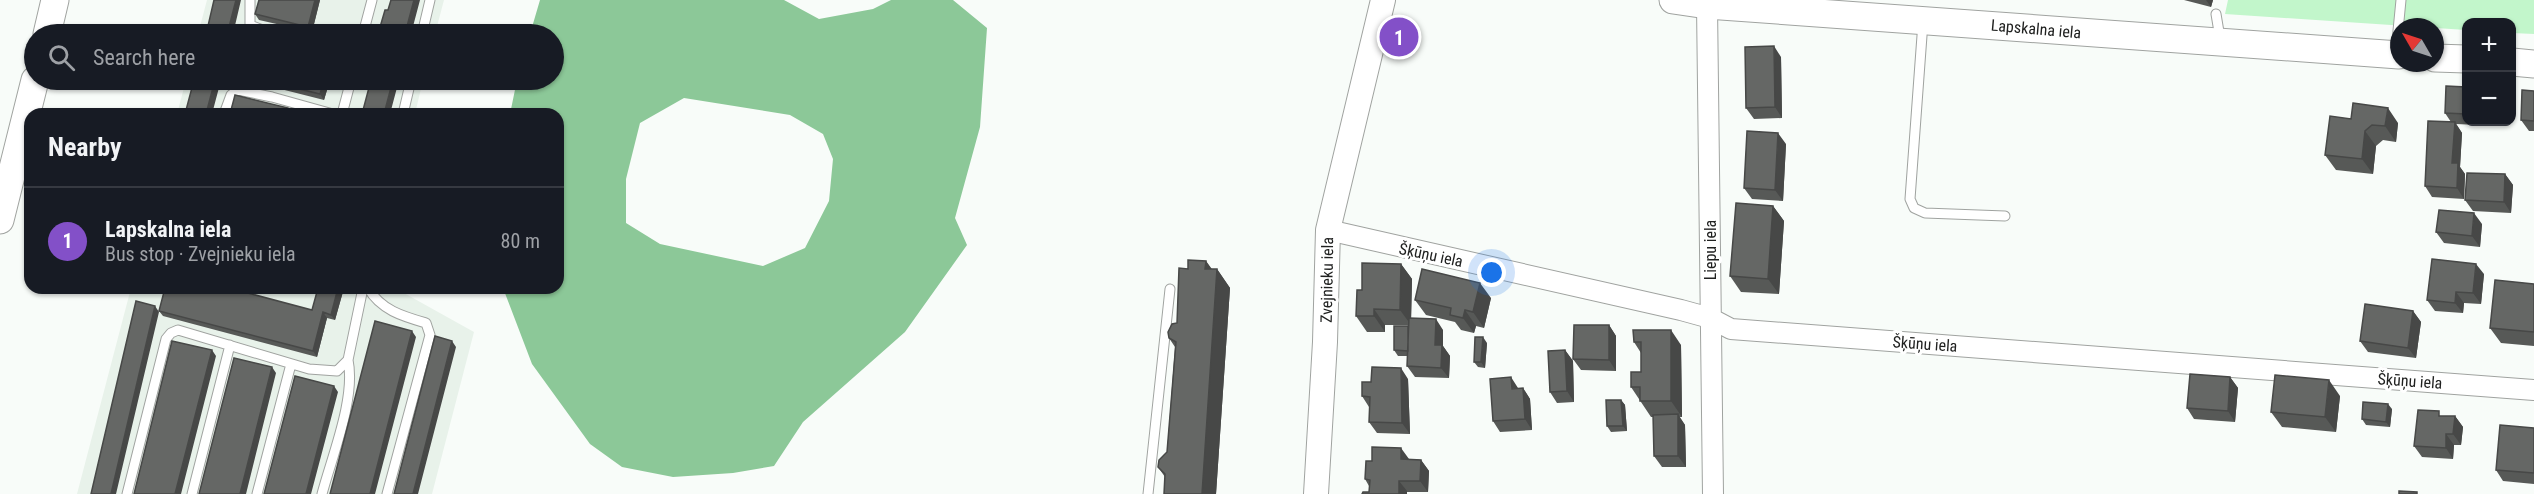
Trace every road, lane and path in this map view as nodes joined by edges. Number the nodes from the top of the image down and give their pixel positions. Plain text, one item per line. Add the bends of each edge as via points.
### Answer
1 (56, 0) edge
2 (250, 0) edge
3 (372, 0) edge
4 (430, 0) edge
5 (1383, 0) edge
6 (1673, 0) edge
7 (2401, 0) edge
8 (1707, 5) junction
9 (2216, 14) dead end
10 (2400, 18) edge
11 (1923, 20) junction
12 (50, 24) edge
13 (250, 24) edge
14 (366, 24) edge
15 (424, 24) edge
16 (2220, 43) junction
17 (2390, 55) edge
18 (2444, 58) edge
19 (2462, 59) edge
20 (2516, 62) edge
21 (2534, 63) edge
22 (32, 90) edge
23 (238, 90) edge
24 (238, 90) edge
25 (348, 90) edge
26 (409, 90) edge
27 (28, 108) edge
28 (227, 108) edge
29 (311, 108) edge
30 (344, 108) edge
31 (404, 108) edge
32 (24, 124) edge
33 (2005, 216) dead end
34 (0, 220) edge
35 (1328, 231) junction
36 (1170, 289) dead end
37 (364, 294) edge
38 (370, 294) edge
39 (1710, 318) junction
40 (230, 345) junction
41 (348, 360) junction
42 (291, 364) junction
43 (2534, 390) edge
44 (128, 494) edge
45 (192, 494) edge
46 (257, 494) edge
47 (322, 494) edge
48 (387, 494) edge
49 (1148, 494) edge
50 (1316, 494) edge
51 (1713, 494) edge

1 - 12 main road
2 - 13 lane
3 - 14 lane
4 - 15 lane
5 - 35 street, Zvejnieku iela
6 - 8 main road, Lapskalna iela
7 - 10 lane
8 - 11 main road, Lapskalna iela
8 - 39 street, Liepu iela
9 - 16 lane
11 - 16 main road, Lapskalna iela
11 - 33 lane via 1910,199 1914,208 1925,213
16 - 17 main road, Lapskalna iela
18 - 19 main road
20 - 21 main road
22 - 27 main road
23 - 29 lane
24 - 28 lane via 231,95
25 - 30 lane
26 - 31 lane
32 - 34 main road
35 - 39 street, Šķūņu iela
35 - 50 street, Zvejnieku iela
36 - 49 lane
37 - 41 lane
38 - 48 lane via 376,303 401,316 426,323 430,335
39 - 43 street, Šķūņu iela via 1731,329
39 - 51 street, Liepu iela
40 - 42 lane
40 - 44 lane via 178,330 166,339
40 - 45 lane
41 - 42 lane via 337,371
41 - 47 lane via 351,375 347,398
42 - 46 lane

